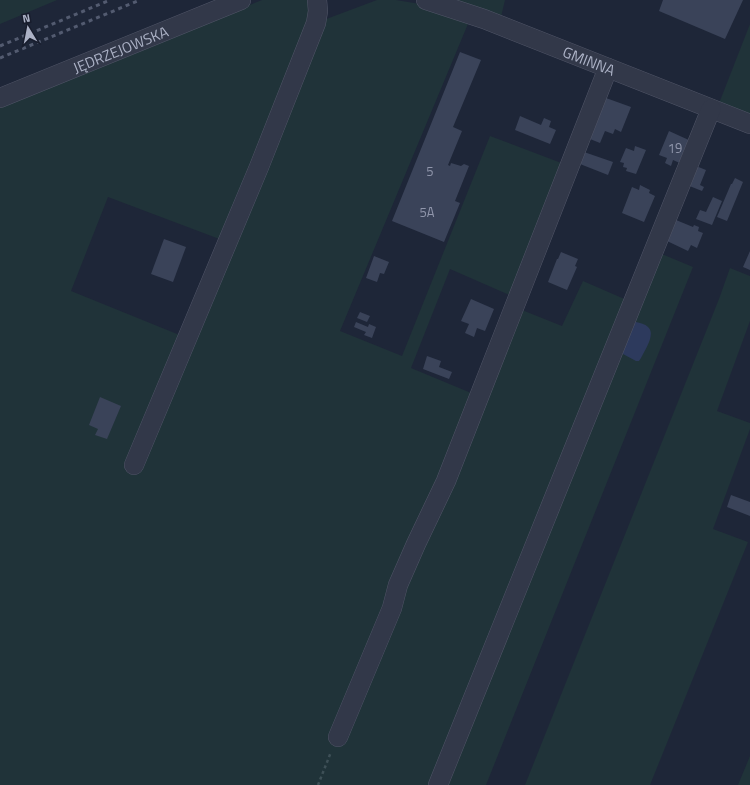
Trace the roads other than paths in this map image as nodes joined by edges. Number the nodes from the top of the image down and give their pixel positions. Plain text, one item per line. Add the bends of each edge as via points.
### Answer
1 (241, 0) edge
2 (317, 0) edge
3 (426, 0) edge
4 (608, 68) junction
5 (0, 98) edge
6 (711, 109) junction
7 (750, 124) edge
8 (134, 465) dead end
9 (338, 737) road end
10 (438, 785) edge

1 - 5 street, JĘDRZEJOWSKA
2 - 8 street via 316,23 256,174
3 - 4 street, GMINNA via 484,19
4 - 6 street, GMINNA
4 - 9 street via 446,481 398,585 392,608
6 - 7 street, GMINNA
6 - 10 street

